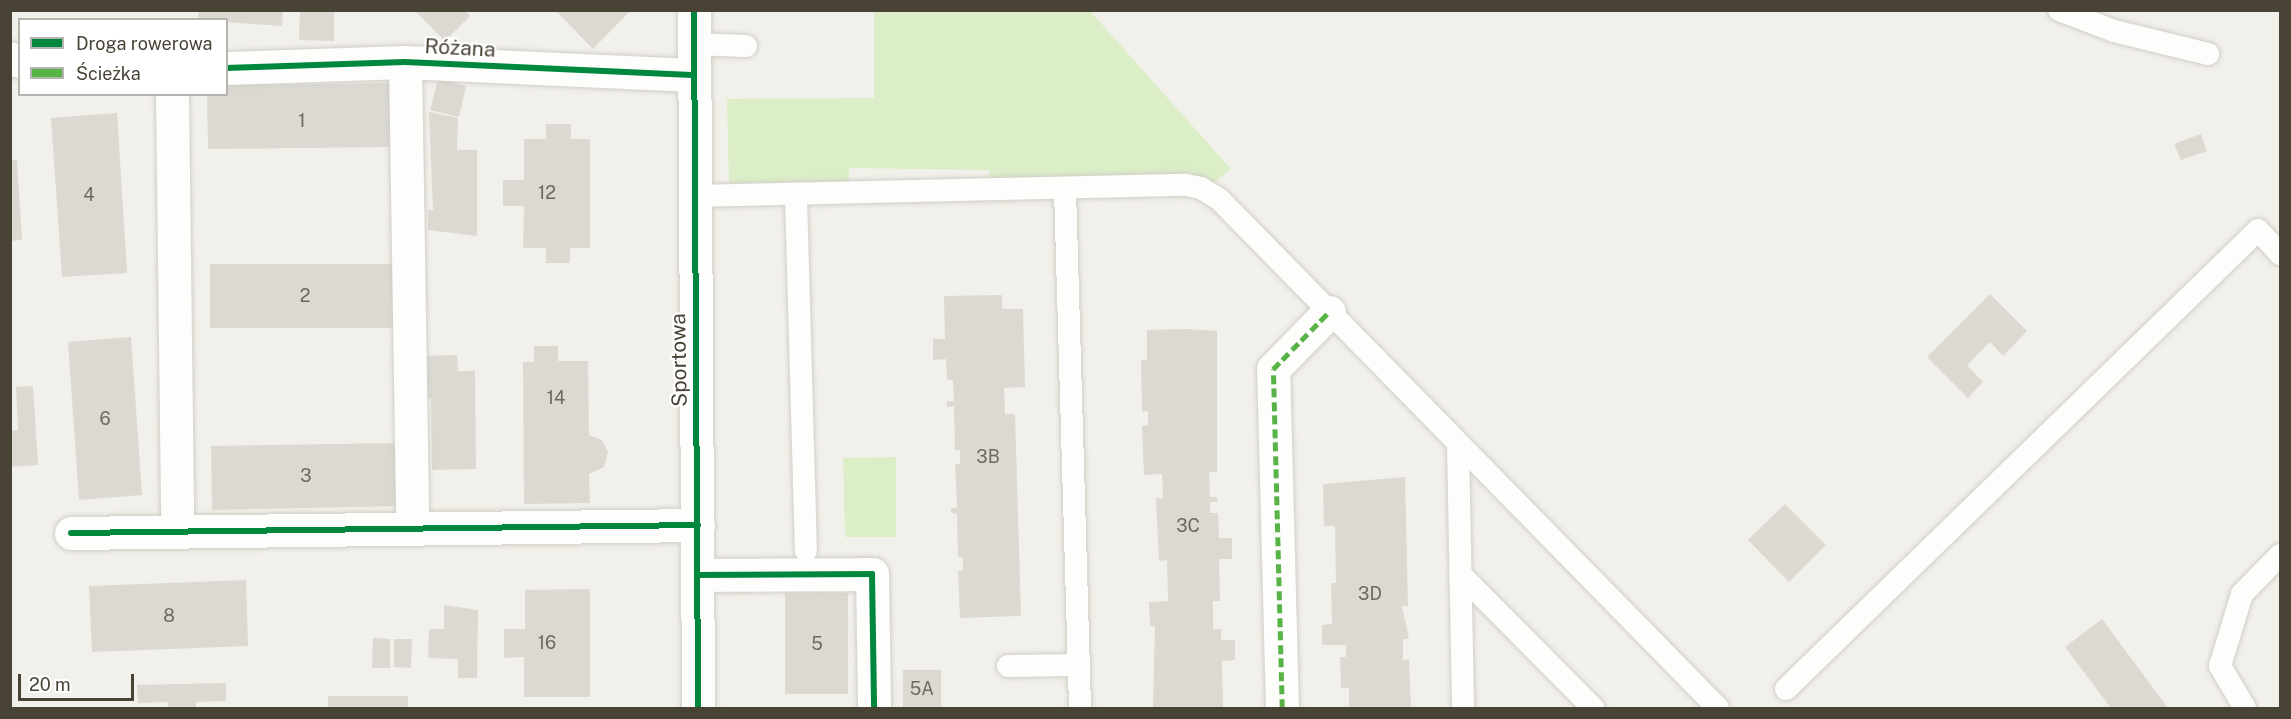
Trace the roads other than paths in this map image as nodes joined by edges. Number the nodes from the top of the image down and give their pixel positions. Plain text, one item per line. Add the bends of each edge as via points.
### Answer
1 (694, 10) edge
2 (2059, 10) edge
3 (747, 46) dead end
4 (2208, 54) dead end
5 (692, 60) junction
6 (405, 62) junction
7 (228, 68) edge
8 (172, 96) edge
9 (1065, 189) junction
10 (694, 196) junction
11 (796, 196) junction
12 (2280, 254) edge
13 (1329, 312) junction
14 (1458, 444) junction
15 (698, 525) junction
16 (412, 528) junction
17 (177, 530) junction
18 (71, 533) dead end
19 (806, 550) dead end
20 (2280, 555) edge
21 (1460, 574) junction
22 (698, 575) junction
23 (1078, 665) junction
24 (1008, 666) dead end
25 (1786, 688) dead end
26 (698, 708) edge
27 (874, 708) edge
28 (1080, 708) edge
29 (1282, 708) edge
30 (1463, 708) edge
31 (1593, 708) edge
32 (1718, 708) edge
33 (2245, 708) edge

1 - 5 street, Sportowa
2 - 4 lane via 2114,31
3 - 5 lane
5 - 6 street, Różana
5 - 10 street, Sportowa
6 - 7 street, Różana
6 - 16 street, Różana
8 - 17 street
9 - 11 lane
9 - 13 lane via 1186,185 1201,188 1220,200
9 - 23 lane
10 - 11 lane
10 - 15 street, Sportowa
11 - 19 lane
12 - 25 lane via 2258,230
13 - 14 lane
13 - 29 street via 1273,369
14 - 21 lane
14 - 32 lane
15 - 16 street
15 - 22 street, Sportowa
16 - 17 street
17 - 18 street
20 - 33 lane via 2242,594 2220,666
21 - 30 lane
21 - 31 lane
22 - 26 street, Sportowa
22 - 27 street via 872,574
23 - 24 lane
23 - 28 lane

